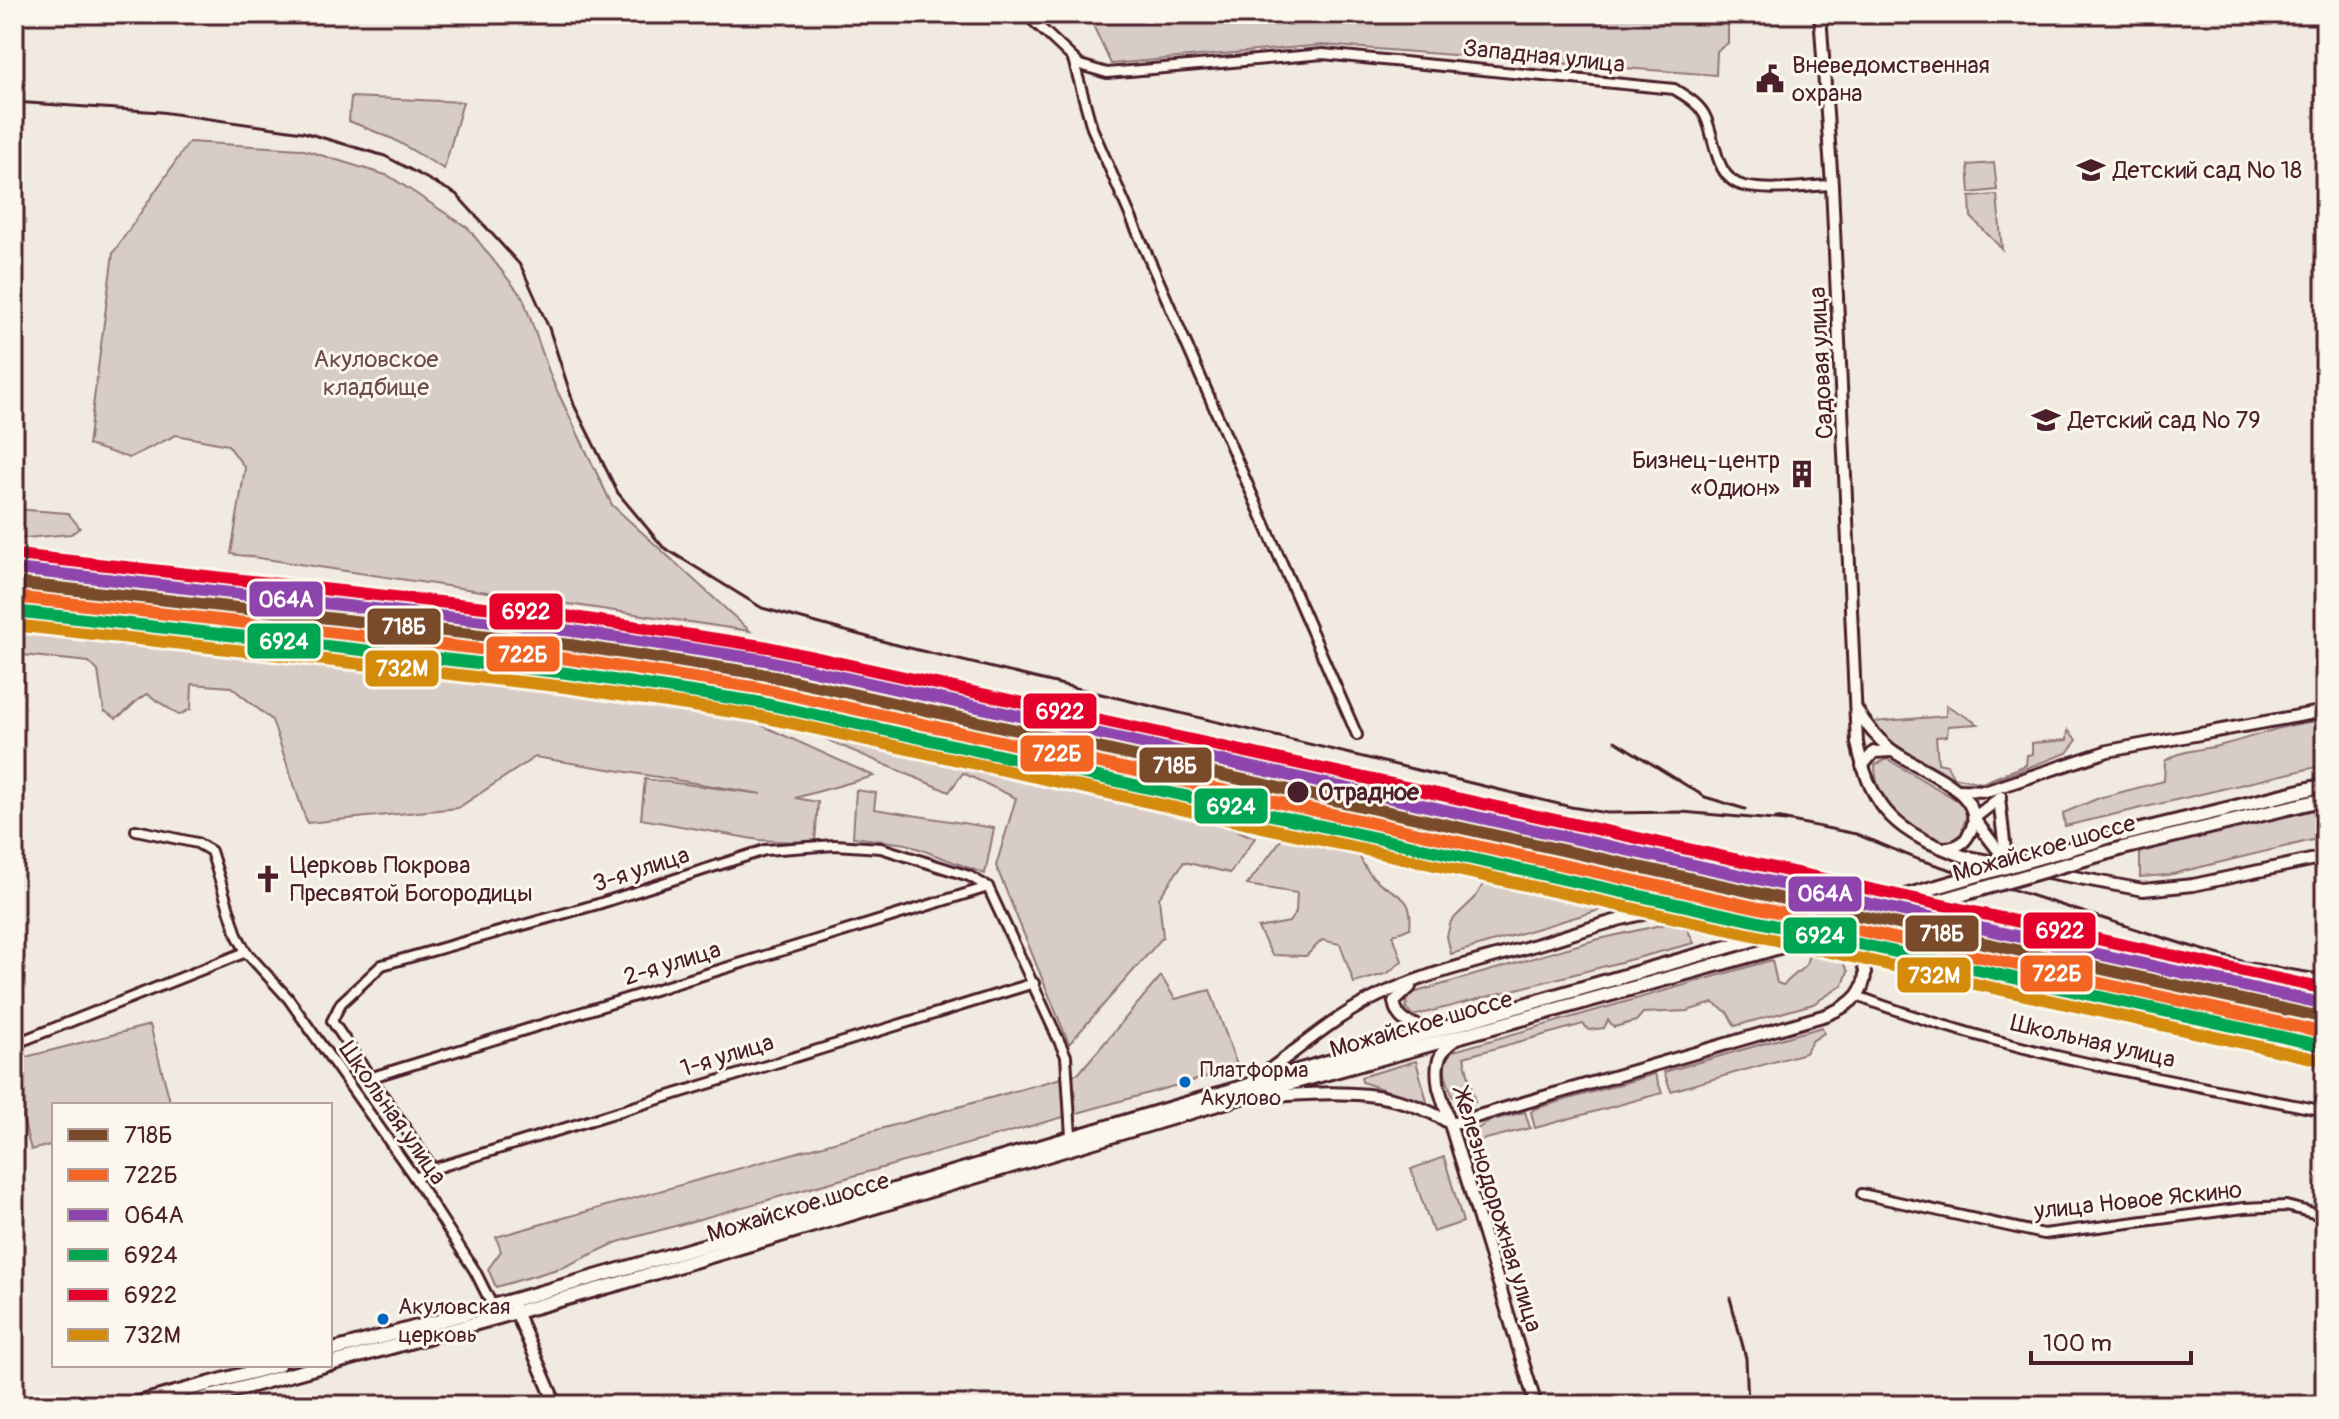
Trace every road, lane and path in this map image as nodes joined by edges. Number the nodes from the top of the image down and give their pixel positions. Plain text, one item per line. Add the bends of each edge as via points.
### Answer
1 (1026, 14) edge
2 (1820, 14) edge
3 (1072, 58) junction
4 (1832, 185) junction
5 (1857, 710) junction
6 (2325, 711) edge
7 (1357, 735) dead end
8 (1891, 751) junction
9 (1862, 766) junction
10 (2017, 782) junction
11 (2325, 785) edge
12 (1957, 790) junction
13 (1999, 798) junction
14 (2325, 799) edge
15 (1974, 818) junction
16 (136, 830) dead end
17 (1938, 847) junction
18 (2325, 857) edge
19 (2008, 862) junction
20 (988, 887) junction
21 (246, 952) junction
22 (1422, 979) junction
23 (1034, 983) junction
24 (1857, 996) junction
25 (1433, 1029) junction
26 (1461, 1035) junction
27 (14, 1044) edge
28 (369, 1078) junction
29 (1250, 1083) junction
30 (1238, 1098) junction
31 (2325, 1111) edge
32 (1451, 1124) junction
33 (1071, 1136) junction
34 (433, 1169) junction
35 (415, 1178) junction
36 (1862, 1194) dead end
37 (2325, 1216) edge
38 (487, 1308) junction
39 (514, 1308) junction
40 (332, 1350) edge
41 (332, 1363) edge
42 (271, 1367) edge
43 (317, 1367) edge
44 (131, 1405) edge
45 (181, 1405) edge
46 (556, 1405) edge
47 (1536, 1405) edge

1 - 3 street, Западная улица
2 - 4 street, Садовая улица
3 - 4 street, Западная улица via 1107,73 1323,54 1674,89 1694,101 1705,116 1723,171 1740,185
3 - 7 street via 1092,128
4 - 5 street, Садовая улица
5 - 8 street
5 - 9 street, Садовая улица
6 - 10 street via 2108,751
8 - 9 street via 1874,752
8 - 12 street
9 - 17 street, Садовая улица via 1872,792 1894,822
10 - 12 street via 1987,791
10 - 13 street
11 - 25 main road, Можайское шоссе, bridge via 2100,840
12 - 15 street via 1971,805
13 - 15 street
13 - 19 street
14 - 26 main road, Можайское шоссе, bridge via 2123,848
15 - 17 street via 1964,842
15 - 19 street
16 - 21 street, Школьная улица via 211,851
17 - 19 street, Садовая улица
18 - 19 street, Садовая улица via 2193,885 2143,890
20 - 23 street
20 - 28 street, 2-я улица
20 - 28 street, 3-я улица via 881,848 765,850 382,965 341,1003 332,1021
21 - 27 street
21 - 35 street, Школьная улица via 288,998
22 - 24 street via 1594,928 1700,906 1837,937 1863,962 1864,981
22 - 25 street via 1394,1002 1408,1024
22 - 29 street via 1362,1004
23 - 33 street via 1066,1056
23 - 34 street, 1-я улица
24 - 31 street, Школьная улица via 2006,1043
24 - 32 street via 1826,1015
25 - 29 main road, Можайское шоссе
26 - 30 main road, Можайское шоссе
26 - 32 street, Железнодорожная улица via 1442,1048 1438,1058 1439,1088
28 - 34 street
29 - 33 main road, Можайское шоссе
30 - 32 street via 1350,1092 1393,1097
30 - 39 main road, Можайское шоссе
32 - 47 street, Железнодорожная улица
33 - 39 main road, Можайское шоссе
34 - 35 street, 1-я улица
35 - 38 street, Школьная улица via 475,1271
36 - 37 street, улица Новое Яскино via 2044,1234 2244,1208 2286,1206
38 - 39 main road, Можайское шоссе
38 - 40 main road, Можайское шоссе
39 - 41 main road, Можайское шоссе
39 - 46 street
42 - 44 main road
43 - 45 main road, Можайское шоссе

